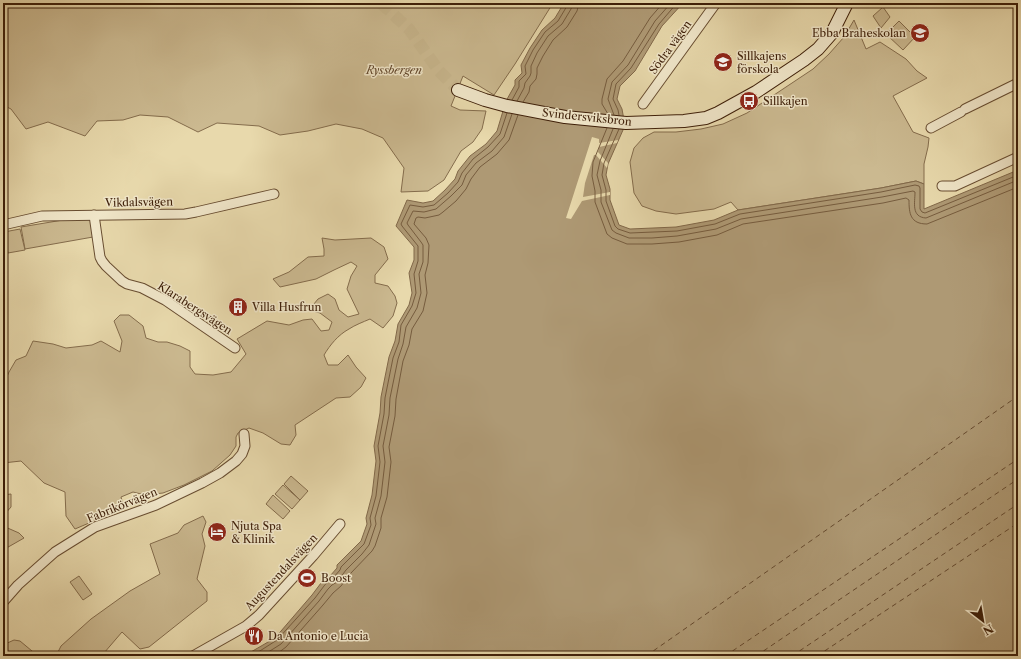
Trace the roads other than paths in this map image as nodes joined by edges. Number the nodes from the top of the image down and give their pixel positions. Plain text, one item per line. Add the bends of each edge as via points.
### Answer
1 (716, 3) edge
2 (847, 3) edge
3 (1018, 83) edge
4 (458, 90) tunnel mouth
5 (643, 104) dead end
6 (931, 128) dead end
7 (1018, 157) edge
8 (942, 186) dead end
9 (274, 194) dead end
10 (94, 215) junction
11 (3, 225) edge
12 (235, 348) dead end
13 (244, 434) dead end
14 (340, 524) dead end
15 (3, 602) edge
16 (193, 656) edge

1 - 5 street, Södra vägen
2 - 4 street, Svindersviksbron via 832,33 818,49 756,92 706,118 626,123 527,110 485,100
3 - 6 street
7 - 8 street via 955,186
9 - 10 street, Vikdalsvägen via 184,214
10 - 11 street, Vikdalsvägen via 42,216
10 - 12 street, Klarabergsvägen via 100,257 106,266 122,281 165,300
13 - 15 street, Fabrikörvägen via 245,446 242,454 220,473 156,505 95,527 55,552
14 - 16 street, Augustendalsvägen via 259,615 246,626

